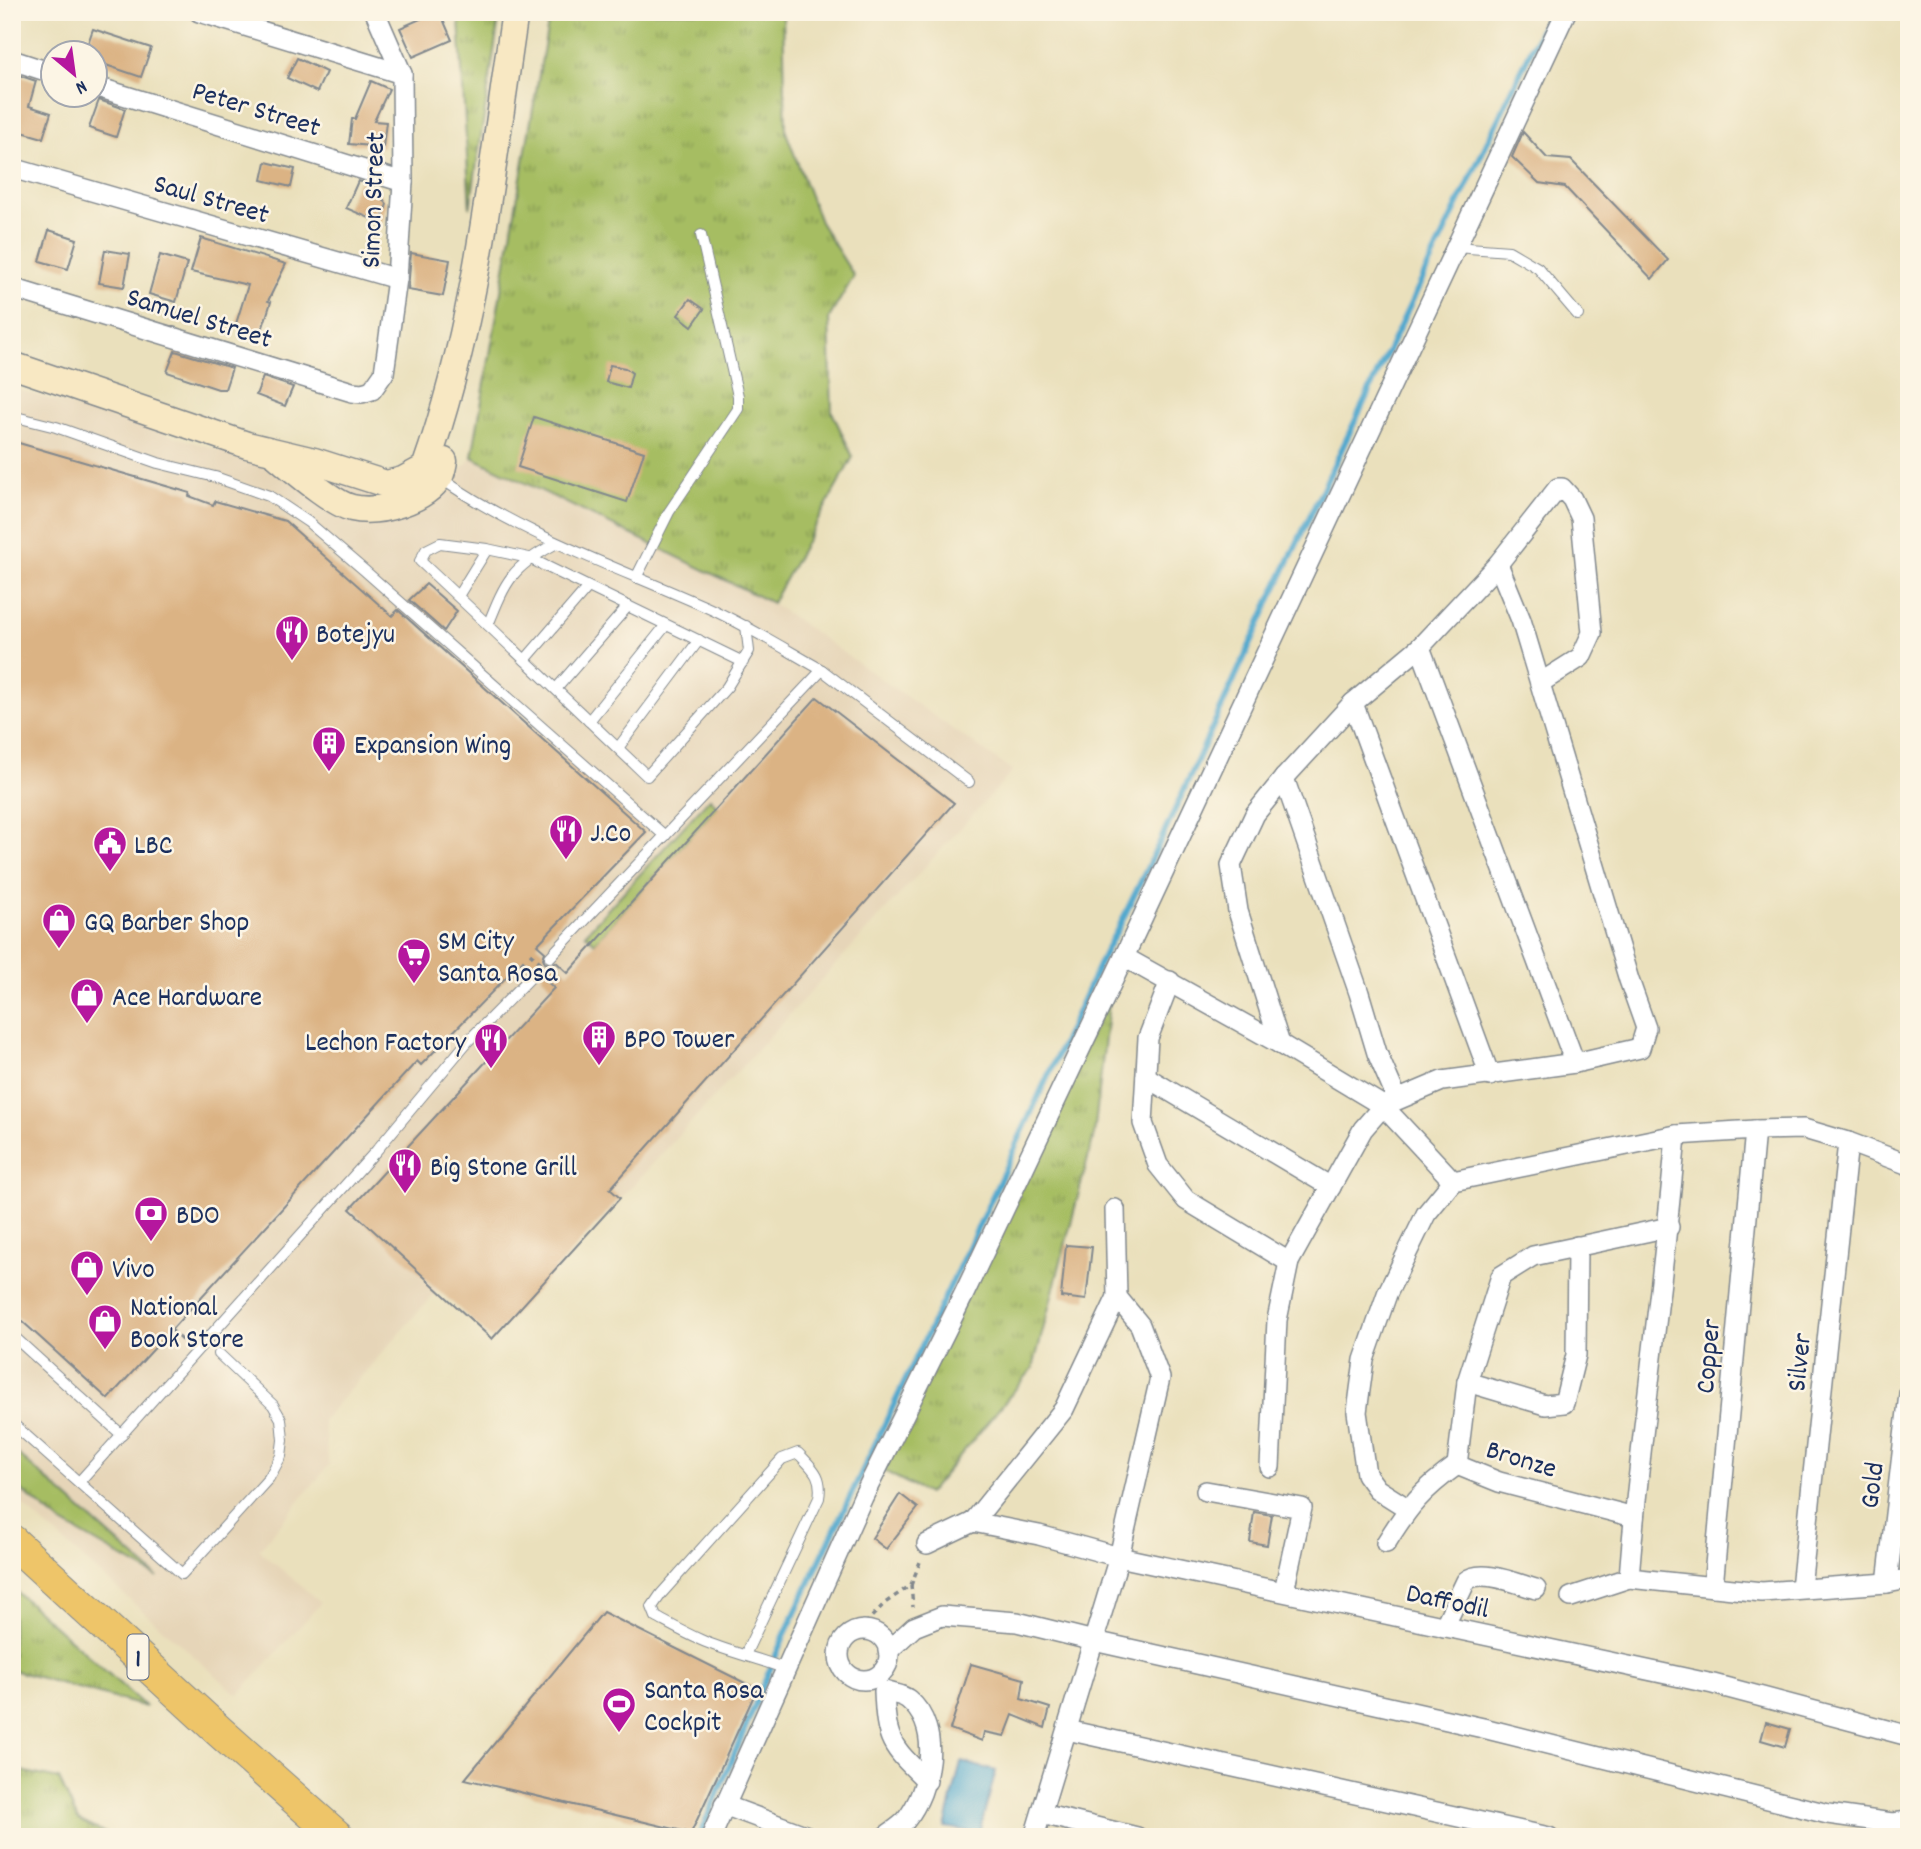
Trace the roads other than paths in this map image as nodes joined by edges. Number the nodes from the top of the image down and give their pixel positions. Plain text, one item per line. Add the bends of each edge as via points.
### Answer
1 (199, 12) edge
2 (375, 12) edge
3 (515, 12) edge
4 (529, 12) edge
5 (1566, 12) edge
6 (12, 61) edge
7 (38, 69) edge
8 (402, 74) junction
9 (511, 84) junction
10 (108, 90) edge
11 (12, 168) edge
12 (403, 182) junction
13 (701, 235) dead end
14 (1455, 247) junction
15 (397, 279) junction
16 (12, 288) edge
17 (1578, 315) dead end
18 (12, 365) edge
19 (372, 390) joint
20 (12, 416) edge
21 (432, 473) junction
22 (555, 544) junction
23 (487, 549) junction
24 (529, 558) junction
25 (1498, 564) junction
26 (636, 578) junction
27 (588, 587) junction
28 (457, 596) junction
29 (628, 606) junction
30 (488, 625) junction
31 (666, 625) junction
32 (746, 626) junction
33 (699, 640) junction
34 (1420, 648) junction
35 (525, 660) junction
36 (743, 662) junction
37 (822, 670) junction
38 (1541, 683) junction
39 (556, 689) junction
40 (1353, 703) junction
41 (589, 721) junction
42 (618, 748) junction
43 (1284, 778) junction
44 (969, 782) dead end
45 (665, 836) junction
46 (550, 957) dead end
47 (1124, 957) junction
48 (536, 972) dead end
49 (1170, 981) junction
50 (1280, 1044) junction
51 (1575, 1063) junction
52 (1490, 1076) junction
53 (1146, 1077) junction
54 (1390, 1102) junction
55 (1755, 1130) junction
56 (1676, 1135) junction
57 (1848, 1142) junction
58 (1909, 1165) edge
59 (1453, 1181) junction
60 (1331, 1187) junction
61 (1115, 1209) dead end
62 (1669, 1227) junction
63 (1577, 1246) junction
64 (1289, 1262) junction
65 (1117, 1297) junction
66 (12, 1335) edge
67 (219, 1354) dead end
68 (1467, 1382) junction
69 (1909, 1394) edge
70 (12, 1423) edge
71 (122, 1435) junction
72 (1457, 1465) junction
73 (1270, 1467) dead end
74 (79, 1482) junction
75 (1206, 1491) dead end
76 (1407, 1508) junction
77 (1634, 1517) junction
78 (973, 1521) junction
79 (12, 1541) edge
80 (1386, 1542) dead end
81 (927, 1544) road end
82 (1119, 1558) junction
83 (1629, 1578) junction
84 (1909, 1579) edge
85 (1887, 1583) junction
86 (1713, 1587) junction
87 (1801, 1588) junction
88 (1536, 1589) dead end
89 (1284, 1591) junction
90 (1570, 1597) dead end
91 (1444, 1627) junction
92 (1094, 1642) junction
93 (888, 1651) junction
94 (745, 1656) junction
95 (776, 1665) junction
96 (879, 1684) junction
97 (1067, 1730) junction
98 (1909, 1736) edge
99 (927, 1781) junction
100 (724, 1805) junction
101 (1042, 1814) junction
102 (1909, 1821) edge
103 (338, 1837) edge
104 (711, 1837) edge
105 (810, 1837) edge
106 (885, 1837) edge
107 (1034, 1837) edge
108 (1137, 1837) edge
109 (1549, 1837) edge

1 - 8 street
2 - 8 street, Simon Street
3 - 9 main road
4 - 9 main road
5 - 14 street
6 - 7 street
8 - 12 street, Simon Street
9 - 21 main road via 491,268 479,329
10 - 12 street, Peter Street
11 - 15 street, Saul Street
12 - 15 street, Simon Street
13 - 26 lane via 738,409 668,512
14 - 17 lane via 1509,251 1538,268
14 - 47 street
15 - 19 street, Simon Street via 384,373
16 - 19 street, Samuel Street via 352,392
18 - 21 main road via 273,452 351,508 380,510 414,500
20 - 45 lane via 269,496 364,570
21 - 22 lane
22 - 24 lane
22 - 26 lane
23 - 24 lane
23 - 28 lane
23 - 28 lane via 440,543 426,550 420,561
24 - 27 lane
24 - 30 lane via 503,588
25 - 34 street
25 - 38 street
25 - 38 street via 1562,488 1581,518 1592,633 1581,657
26 - 32 lane
27 - 29 lane
27 - 35 lane
28 - 30 lane
29 - 31 lane
29 - 39 lane
30 - 35 lane
31 - 33 lane
31 - 41 lane
32 - 36 lane via 749,651
32 - 37 lane
33 - 36 lane
33 - 42 lane
34 - 40 street
34 - 51 street
35 - 39 lane
36 - 42 lane via 727,687 647,776
37 - 44 lane
37 - 45 lane
38 - 51 street via 1646,1028 1640,1048
39 - 41 lane
40 - 43 street
40 - 52 street
41 - 42 lane
43 - 50 street via 1255,814 1231,865 1238,911
43 - 54 street via 1359,993
45 - 46 lane
47 - 49 street
47 - 95 street via 964,1294
48 - 71 lane via 468,1041
49 - 50 street
49 - 53 street via 1148,1038
50 - 54 street
51 - 52 street
52 - 54 street via 1442,1081
53 - 60 street
53 - 64 street via 1143,1124 1158,1165 1186,1200
54 - 59 street
54 - 60 street via 1363,1129
55 - 56 street
55 - 57 street via 1804,1129
55 - 86 street, Copper
56 - 59 street
56 - 62 street
57 - 58 street
57 - 87 street, Silver
59 - 76 street via 1426,1214 1387,1294 1363,1360 1357,1412 1366,1474 1377,1489
60 - 64 street
61 - 65 street
62 - 63 street
62 - 77 street
63 - 68 street via 1533,1256 1501,1276
63 - 68 street via 1576,1355 1564,1402 1545,1405
64 - 73 street via 1277,1320
65 - 78 street via 1064,1409
65 - 82 street via 1140,1325 1160,1378
66 - 71 lane
67 - 74 lane via 273,1405 281,1419 281,1456 269,1478 182,1574
68 - 72 street
69 - 85 street, Gold
70 - 74 lane
71 - 74 lane
72 - 76 street, Bronze
72 - 77 street, Bronze via 1499,1482
75 - 89 street via 1302,1508
76 - 80 street, Bronze
77 - 83 street
78 - 81 street
78 - 82 street, Daffodil
79 - 103 highway, 1
82 - 89 street, Daffodil
82 - 92 street
83 - 86 street
83 - 90 street
84 - 85 street
85 - 87 street
86 - 87 street via 1762,1592
88 - 91 street via 1480,1574 1471,1577
89 - 91 street, Daffodil
91 - 98 street, Daffodil via 1713,1684
92 - 93 street via 1017,1622 942,1616 914,1627
92 - 97 street
92 - 102 street via 1483,1728 1828,1814
93 - 96 street
93 - 96 street via 881,1637 866,1630 844,1640 838,1655 850,1676
94 - 94 lane via 819,1498 822,1484 798,1453 782,1459 652,1607 656,1617 702,1641
94 - 95 lane
95 - 100 street
96 - 99 street via 886,1725 897,1751
96 - 99 street via 909,1699 924,1721 930,1749
97 - 101 street
97 - 109 street
99 - 106 street via 906,1820
100 - 104 street
100 - 105 street
101 - 107 street
101 - 108 street

